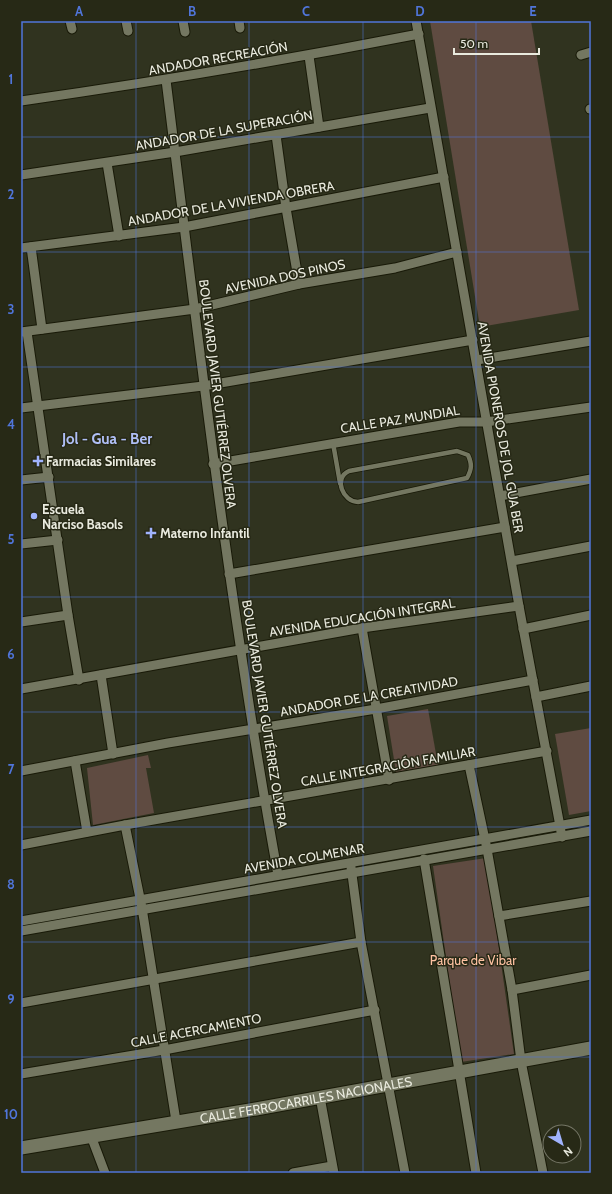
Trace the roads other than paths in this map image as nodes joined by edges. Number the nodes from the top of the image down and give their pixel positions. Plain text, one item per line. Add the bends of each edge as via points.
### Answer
1 (126, 21) edge
2 (183, 21) edge
3 (416, 21) edge
4 (128, 31) dead end
5 (185, 32) dead end
6 (419, 34) junction
7 (591, 52) edge
8 (581, 55) dead end
9 (309, 56) junction
10 (166, 80) junction
11 (21, 101) edge
12 (430, 108) junction
13 (319, 127) junction
14 (276, 135) junction
15 (175, 152) junction
16 (106, 163) junction
17 (21, 171) edge
18 (21, 175) edge
19 (444, 177) junction
20 (286, 208) junction
21 (184, 227) junction
22 (119, 236) junction
23 (31, 247) junction
24 (21, 248) edge
25 (457, 252) junction
26 (299, 284) junction
27 (195, 309) junction
28 (42, 329) junction
29 (24, 332) edge
30 (473, 340) junction
31 (591, 341) edge
32 (477, 360) junction
33 (203, 386) junction
34 (39, 406) junction
35 (591, 407) edge
36 (21, 408) edge
37 (486, 422) junction
38 (332, 443) junction
39 (213, 464) junction
40 (48, 476) junction
41 (591, 479) edge
42 (21, 480) edge
43 (341, 486) junction
44 (500, 496) junction
45 (505, 527) junction
46 (58, 540) junction
47 (21, 544) edge
48 (591, 546) edge
49 (512, 560) junction
50 (229, 574) junction
51 (519, 606) junction
52 (68, 615) junction
53 (591, 616) edge
54 (21, 622) edge
55 (362, 628) junction
56 (523, 629) junction
57 (241, 650) junction
58 (101, 675) junction
59 (79, 680) junction
60 (533, 680) junction
61 (591, 686) edge
62 (21, 689) edge
63 (536, 697) junction
64 (376, 709) junction
65 (253, 729) junction
66 (547, 751) junction
67 (113, 754) junction
68 (75, 761) junction
69 (468, 765) junction
70 (21, 771) edge
71 (389, 780) junction
72 (265, 800) junction
73 (591, 820) edge
74 (125, 825) junction
75 (560, 826) junction
76 (591, 831) edge
77 (87, 832) junction
78 (562, 837) junction
79 (21, 845) edge
80 (486, 845) junction
81 (424, 859) junction
82 (351, 868) junction
83 (278, 875) junction
84 (591, 901) edge
85 (141, 904) junction
86 (499, 916) junction
87 (21, 921) edge
88 (21, 931) edge
89 (361, 942) junction
90 (591, 975) edge
91 (152, 979) junction
92 (512, 990) junction
93 (21, 1003) edge
94 (375, 1010) junction
95 (591, 1048) edge
96 (164, 1050) junction
97 (521, 1061) junction
98 (458, 1071) junction
99 (21, 1074) edge
100 (390, 1084) junction
101 (320, 1097) junction
102 (176, 1121) junction
103 (91, 1136) junction
104 (21, 1148) edge
105 (333, 1169) edge
106 (104, 1173) edge
107 (293, 1173) edge
108 (405, 1173) edge
109 (476, 1173) edge
110 (543, 1173) edge

1 - 4 street
2 - 5 street
3 - 6 street, AVENIDA PIONEROS DE JOL GUA BER
6 - 9 street, ANDADOR RECREACIÓN
6 - 12 street, AVENIDA PIONEROS DE JOL GUA BER
7 - 8 street
9 - 10 street, ANDADOR RECREACIÓN
9 - 13 street
10 - 11 street, ANDADOR RECREACIÓN
10 - 15 street, BOULEVARD JAVIER GUTIÉRREZ OLVERA
12 - 13 street, ANDADOR DE LA SUPERACIÓN
12 - 19 street, AVENIDA PIONEROS DE JOL GUA BER
13 - 14 street, ANDADOR DE LA SUPERACIÓN
14 - 15 street, ANDADOR DE LA SUPERACIÓN
14 - 20 street
15 - 16 street, ANDADOR DE LA SUPERACIÓN
15 - 21 street, BOULEVARD JAVIER GUTIÉRREZ OLVERA
16 - 18 street, ANDADOR DE LA SUPERACIÓN
16 - 22 street
17 - 18 street
19 - 20 street, ANDADOR DE LA VIVIENDA OBRERA
19 - 25 street, AVENIDA PIONEROS DE JOL GUA BER
20 - 21 street, ANDADOR DE LA VIVIENDA OBRERA
20 - 26 street
21 - 22 street, ANDADOR DE LA VIVIENDA OBRERA
21 - 27 street, BOULEVARD JAVIER GUTIÉRREZ OLVERA
22 - 23 street, ANDADOR DE LA VIVIENDA OBRERA
23 - 24 street, ANDADOR DE LA VIVIENDA OBRERA
23 - 28 street
25 - 26 street, AVENIDA DOS PINOS via 395,268
25 - 30 street, AVENIDA PIONEROS DE JOL GUA BER
26 - 27 street, AVENIDA DOS PINOS
27 - 28 street, AVENIDA DOS PINOS
27 - 33 street, BOULEVARD JAVIER GUTIÉRREZ OLVERA
28 - 29 street, AVENIDA DOS PINOS
29 - 34 street
30 - 32 street, AVENIDA PIONEROS DE JOL GUA BER
30 - 33 street
31 - 32 street
32 - 37 street, AVENIDA PIONEROS DE JOL GUA BER
33 - 34 street
33 - 39 street, BOULEVARD JAVIER GUTIÉRREZ OLVERA
34 - 36 street
34 - 40 street
35 - 37 street, CALLE PAZ MUNDIAL
37 - 38 street, CALLE PAZ MUNDIAL via 459,422
37 - 44 street, AVENIDA PIONEROS DE JOL GUA BER
38 - 39 street, CALLE PAZ MUNDIAL
38 - 43 lane
39 - 50 street, BOULEVARD JAVIER GUTIÉRREZ OLVERA
40 - 42 street
40 - 46 street
41 - 44 street
43 - 43 lane via 343,475 349,471 457,451 468,456 472,462 468,478 358,502 347,498
44 - 45 street, AVENIDA PIONEROS DE JOL GUA BER
45 - 49 street, AVENIDA PIONEROS DE JOL GUA BER
45 - 50 street
46 - 47 street
46 - 52 street
48 - 49 street
49 - 51 street, AVENIDA PIONEROS DE JOL GUA BER
50 - 57 street, BOULEVARD JAVIER GUTIÉRREZ OLVERA
51 - 55 street, AVENIDA EDUCACIÓN INTEGRAL
51 - 56 street, AVENIDA PIONEROS DE JOL GUA BER
52 - 54 street
52 - 59 street
53 - 56 street
55 - 57 street, AVENIDA EDUCACIÓN INTEGRAL
55 - 64 street
56 - 60 street, AVENIDA PIONEROS DE JOL GUA BER
57 - 58 street, AVENIDA EDUCACIÓN INTEGRAL
57 - 65 street, BOULEVARD JAVIER GUTIÉRREZ OLVERA
58 - 59 street, AVENIDA EDUCACIÓN INTEGRAL
58 - 67 street
59 - 62 street, AVENIDA EDUCACIÓN INTEGRAL
60 - 63 street, AVENIDA PIONEROS DE JOL GUA BER
60 - 64 street, ANDADOR DE LA CREATIVIDAD
61 - 63 street
63 - 66 street, AVENIDA PIONEROS DE JOL GUA BER
64 - 65 street, ANDADOR DE LA CREATIVIDAD
64 - 71 street
65 - 67 street, ANDADOR DE LA CREATIVIDAD
65 - 72 street, BOULEVARD JAVIER GUTIÉRREZ OLVERA
66 - 69 street, CALLE INTEGRACIÓN FAMILIAR
66 - 75 street, AVENIDA PIONEROS DE JOL GUA BER
67 - 68 street, ANDADOR DE LA CREATIVIDAD
68 - 70 street, ANDADOR DE LA CREATIVIDAD
68 - 77 street
69 - 71 street, CALLE INTEGRACIÓN FAMILIAR
69 - 80 street
71 - 72 street, CALLE INTEGRACIÓN FAMILIAR
72 - 74 street, CALLE INTEGRACIÓN FAMILIAR
72 - 83 street, BOULEVARD JAVIER GUTIÉRREZ OLVERA
73 - 75 street, AVENIDA COLMENAR
74 - 77 street, CALLE INTEGRACIÓN FAMILIAR
74 - 85 street
75 - 78 street, AVENIDA PIONEROS DE JOL GUA BER
75 - 80 street, AVENIDA COLMENAR
76 - 78 street, AVENIDA COLMENAR
77 - 79 street, CALLE INTEGRACIÓN FAMILIAR
78 - 80 street, AVENIDA COLMENAR
80 - 81 street, AVENIDA COLMENAR
80 - 82 street, AVENIDA COLMENAR
80 - 86 street
81 - 82 street, AVENIDA COLMENAR
81 - 98 street
82 - 83 street, AVENIDA COLMENAR
82 - 85 street, AVENIDA COLMENAR
82 - 89 street
83 - 85 street, AVENIDA COLMENAR
84 - 86 street
85 - 87 street, AVENIDA COLMENAR
85 - 88 street, AVENIDA COLMENAR
85 - 91 street
86 - 92 street
89 - 91 street
89 - 94 street
90 - 92 street
91 - 93 street
91 - 96 street
92 - 97 street
94 - 96 street, CALLE ACERCAMIENTO
94 - 100 street
95 - 97 street, CALLE FERROCARRILES NACIONALES
96 - 99 street, CALLE ACERCAMIENTO
96 - 102 street
97 - 98 street, CALLE FERROCARRILES NACIONALES
97 - 110 street
98 - 100 street, CALLE FERROCARRILES NACIONALES
98 - 109 street
100 - 101 street, CALLE FERROCARRILES NACIONALES
100 - 108 street
101 - 102 street, CALLE FERROCARRILES NACIONALES
101 - 105 street
102 - 103 street, CALLE FERROCARRILES NACIONALES
103 - 104 street, CALLE FERROCARRILES NACIONALES
103 - 106 street
105 - 107 street

